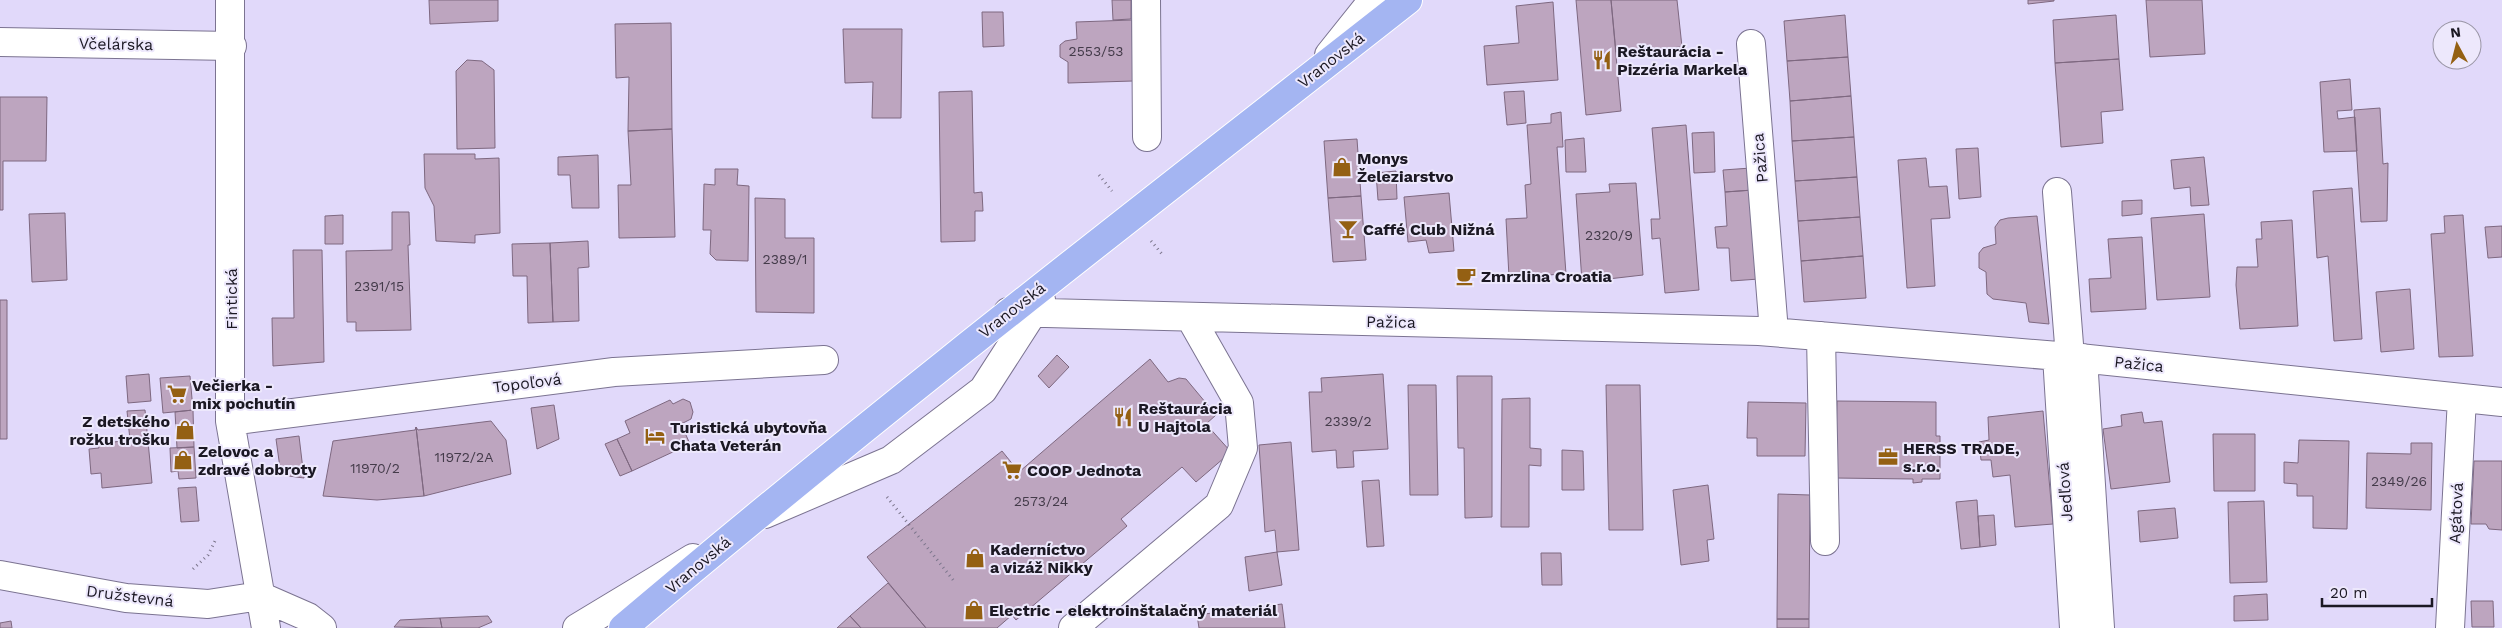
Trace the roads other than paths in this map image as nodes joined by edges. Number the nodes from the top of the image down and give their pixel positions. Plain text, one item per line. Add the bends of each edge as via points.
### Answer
1 (230, 0) edge
2 (1146, 0) edge
3 (1374, 0) edge
4 (1408, 0) edge
5 (0, 42) edge
6 (1751, 44) dead end
7 (232, 46) junction
8 (1316, 72) junction
9 (1147, 137) dead end
10 (2057, 192) dead end
11 (1021, 312) junction
12 (1190, 317) junction
13 (1774, 332) junction
14 (1821, 336) junction
15 (2070, 357) junction
16 (824, 360) dead end
17 (2462, 398) junction
18 (2502, 402) edge
19 (230, 421) junction
20 (744, 525) junction
21 (1825, 541) dead end
22 (0, 575) edge
23 (260, 596) junction
24 (266, 628) edge
25 (322, 628) edge
26 (577, 628) edge
27 (623, 628) edge
28 (1074, 628) edge
29 (2074, 628) edge
30 (2100, 628) edge
31 (2450, 628) edge

1 - 7 street, Fintická
2 - 9 street
3 - 8 street
4 - 8 main road, Vranovská
5 - 7 street, Včelárska
6 - 13 street, Pažica
7 - 19 street, Fintická
8 - 11 main road, Vranovská via 1057,274
10 - 15 street
11 - 12 street, Pažica
11 - 20 main road, Vranovská
11 - 20 street via 983,390 891,460
12 - 13 street, Pažica
12 - 28 street via 1240,403 1243,448 1219,505
13 - 14 street, Pažica
14 - 15 street, Pažica
14 - 21 street
15 - 17 street, Pažica
15 - 29 street, Jedľová
15 - 30 street, Jedľová
16 - 19 street, Topoľová via 614,372
17 - 18 street, Pažica
17 - 31 street, Agátová
19 - 23 street, Fintická
20 - 26 street
20 - 27 main road, Vranovská
22 - 23 street, Družstevná via 126,598 208,604
23 - 24 street, Fintická
23 - 25 street via 308,616

